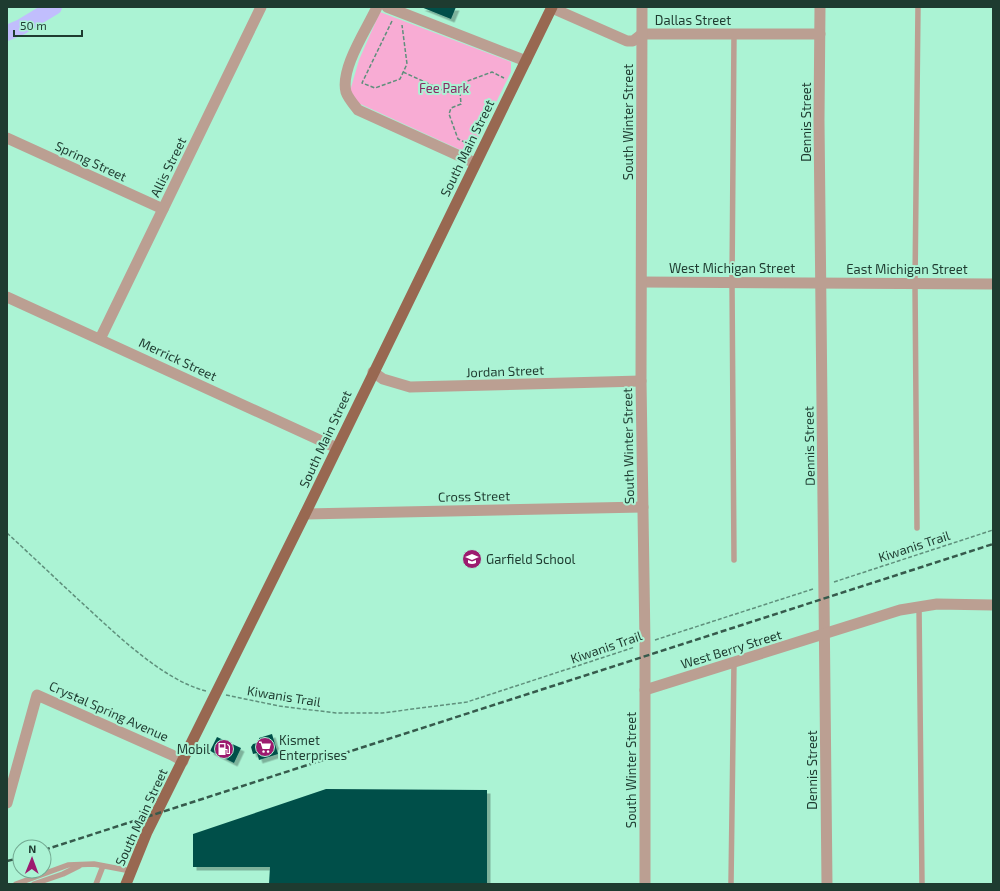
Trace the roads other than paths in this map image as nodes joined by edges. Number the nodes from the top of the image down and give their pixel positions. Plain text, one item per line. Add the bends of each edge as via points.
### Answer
1 (261, 7) edge
2 (377, 7) edge
3 (387, 7) edge
4 (552, 7) edge
5 (642, 7) edge
6 (820, 7) edge
7 (918, 7) edge
8 (642, 34) junction
9 (734, 34) junction
10 (820, 34) junction
11 (526, 61) junction
12 (7, 138) edge
13 (475, 163) junction
14 (163, 209) junction
15 (642, 282) junction
16 (732, 282) junction
17 (821, 282) junction
18 (915, 283) junction
19 (993, 284) edge
20 (7, 297) edge
21 (100, 339) junction
22 (373, 372) junction
23 (642, 381) junction
24 (337, 448) junction
25 (642, 507) junction
26 (305, 514) junction
27 (918, 528) dead end
28 (734, 560) dead end
29 (993, 605) edge
30 (919, 606) junction
31 (825, 634) junction
32 (734, 662) junction
33 (645, 690) junction
34 (183, 761) junction
35 (7, 803) edge
36 (81, 865) junction
37 (103, 866) junction
38 (131, 871) junction
39 (16, 884) edge
40 (34, 884) edge
41 (96, 884) edge
42 (126, 884) edge
43 (646, 884) edge
44 (731, 884) edge
45 (827, 884) edge
46 (922, 884) edge

1 - 14 street, Allis Street
2 - 13 street via 350,64 345,82 346,93 358,110
3 - 11 street
4 - 8 street, Dallas Street via 627,41 633,41
4 - 11 main road, South Main Street
5 - 8 street, South Winter Street
6 - 10 street, Dennis Street
7 - 18 lane
8 - 9 street, Dallas Street
8 - 15 street, South Winter Street
9 - 10 street, Dallas Street
9 - 16 lane
10 - 17 street, Dennis Street
11 - 13 main road, South Main Street
12 - 14 street, Spring Street
13 - 22 main road, South Main Street
14 - 21 street, Allis Street
15 - 16 street, West Michigan Street
15 - 23 street, South Winter Street
16 - 17 street, West Michigan Street
16 - 28 lane
17 - 18 street, East Michigan Street
17 - 31 street, Dennis Street
18 - 19 street, East Michigan Street
18 - 27 lane
20 - 21 street, Merrick Street
21 - 24 street, Merrick Street
22 - 23 street, Jordan Street via 383,379 410,387
22 - 24 main road, South Main Street
23 - 25 street, South Winter Street
24 - 26 main road, South Main Street
25 - 26 street, Cross Street
25 - 33 street, South Winter Street
26 - 34 main road, South Main Street
29 - 30 street, West Berry Street
30 - 31 street, West Berry Street
30 - 46 lane
31 - 32 street, West Berry Street
31 - 45 street, Dennis Street
32 - 33 street, West Berry Street
32 - 44 lane
33 - 43 street, South Winter Street
34 - 35 street, Crystal Spring Avenue via 37,695
34 - 38 main road, South Main Street via 147,832
36 - 37 lane
36 - 39 lane via 68,865
36 - 40 lane
37 - 38 lane
37 - 41 lane
38 - 42 main road, South Main Street

